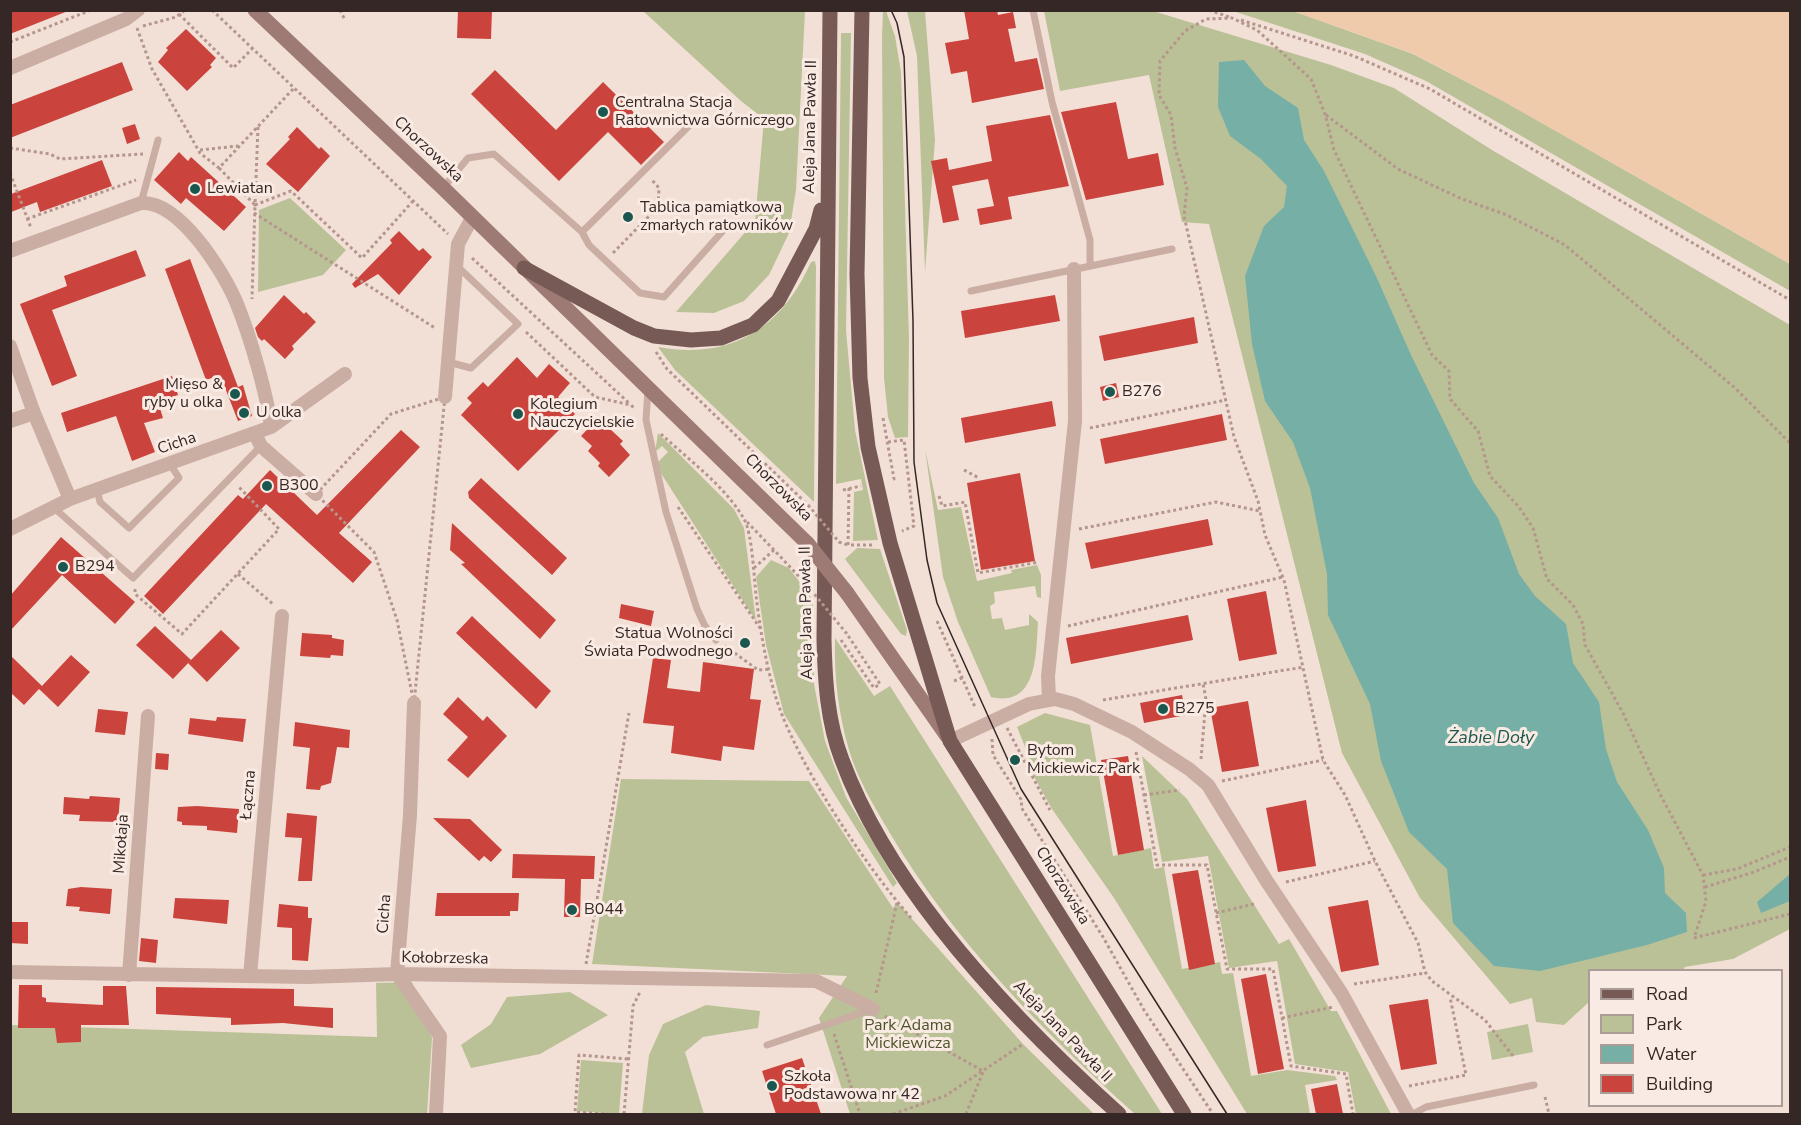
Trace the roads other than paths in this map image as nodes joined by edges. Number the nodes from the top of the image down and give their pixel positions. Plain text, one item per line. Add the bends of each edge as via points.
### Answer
1 (255, 10) edge
2 (830, 10) edge
3 (862, 10) edge
4 (1033, 10) edge
5 (134, 19) edge
6 (10, 68) edge
7 (696, 119) dead end
8 (158, 140) dead end
9 (828, 184) junction
10 (442, 188) junction
11 (141, 203) junction
12 (472, 218) junction
13 (729, 224) dead end
14 (582, 232) junction
15 (1172, 249) dead end
16 (10, 251) edge
17 (457, 266) junction
18 (1090, 266) junction
19 (524, 268) junction
20 (1074, 269) junction
21 (971, 291) dead end
22 (10, 346) edge
23 (448, 362) junction
24 (345, 374) dead end
25 (648, 386) junction
26 (445, 397) road end
27 (34, 413) junction
28 (10, 421) edge
29 (271, 427) junction
30 (258, 440) junction
31 (170, 464) junction
32 (97, 489) junction
33 (316, 494) road end
34 (70, 499) junction
35 (53, 507) junction
36 (10, 529) edge
37 (282, 616) road end
38 (716, 640) road end
39 (1049, 699) junction
40 (414, 703) road end
41 (148, 716) dead end
42 (950, 741) junction
43 (10, 972) edge
44 (397, 974) junction
45 (129, 975) junction
46 (250, 976) junction
47 (873, 1009) joint
48 (767, 1045) dead end
49 (1534, 1085) dead end
50 (436, 1114) edge
51 (1119, 1114) edge
52 (1184, 1114) edge
53 (1408, 1114) edge
54 (1413, 1114) edge

1 - 10 main road, Chorzowska
2 - 9 main road, Aleja Jana Pawła II
3 - 42 main road via 857,274 864,415 882,512
4 - 18 lane via 1052,102 1090,240
5 - 6 street
7 - 14 lane
8 - 11 lane
9 - 19 main road via 816,229 777,302 753,325 721,338 654,336
9 - 51 main road, Aleja Jana Pawła II via 824,639 828,705 841,758 880,838 936,922 1029,1027
10 - 12 main road, Chorzowska
10 - 14 lane via 468,158 494,154
11 - 16 street
11 - 29 street via 161,205 216,263 237,304 269,408
12 - 17 street via 458,244
12 - 19 main road, Chorzowska
13 - 14 lane via 664,297 640,293
15 - 18 lane
17 - 23 street
17 - 23 lane via 518,324 471,368
18 - 20 lane
19 - 25 main road, Chorzowska
20 - 21 lane
20 - 39 street via 1075,421 1048,676
22 - 27 street
23 - 26 street
24 - 29 street, Cicha
25 - 38 lane via 646,420 666,512 697,609
25 - 42 main road, Chorzowska, bridge via 807,543 847,592
27 - 28 street
27 - 34 street
29 - 30 street, Cicha
30 - 31 street, Cicha
30 - 33 street
30 - 35 lane via 230,478 133,578
31 - 32 street, Cicha
31 - 32 lane via 179,478 129,528 100,502
32 - 34 street, Cicha
34 - 35 street, Cicha
35 - 36 street, Cicha
37 - 46 street, Łączna
39 - 42 street
39 - 53 street via 1074,704 1132,732 1209,785 1348,1005
40 - 44 street, Cicha via 410,815
41 - 45 street, Mikołaja
42 - 52 main road, Chorzowska
43 - 45 street, Kołobrzeska
44 - 46 street, Kołobrzeska
44 - 47 street, Kołobrzeska via 816,981
44 - 50 street via 440,1036
45 - 46 street, Kołobrzeska
47 - 48 lane
49 - 54 lane via 1426,1107

